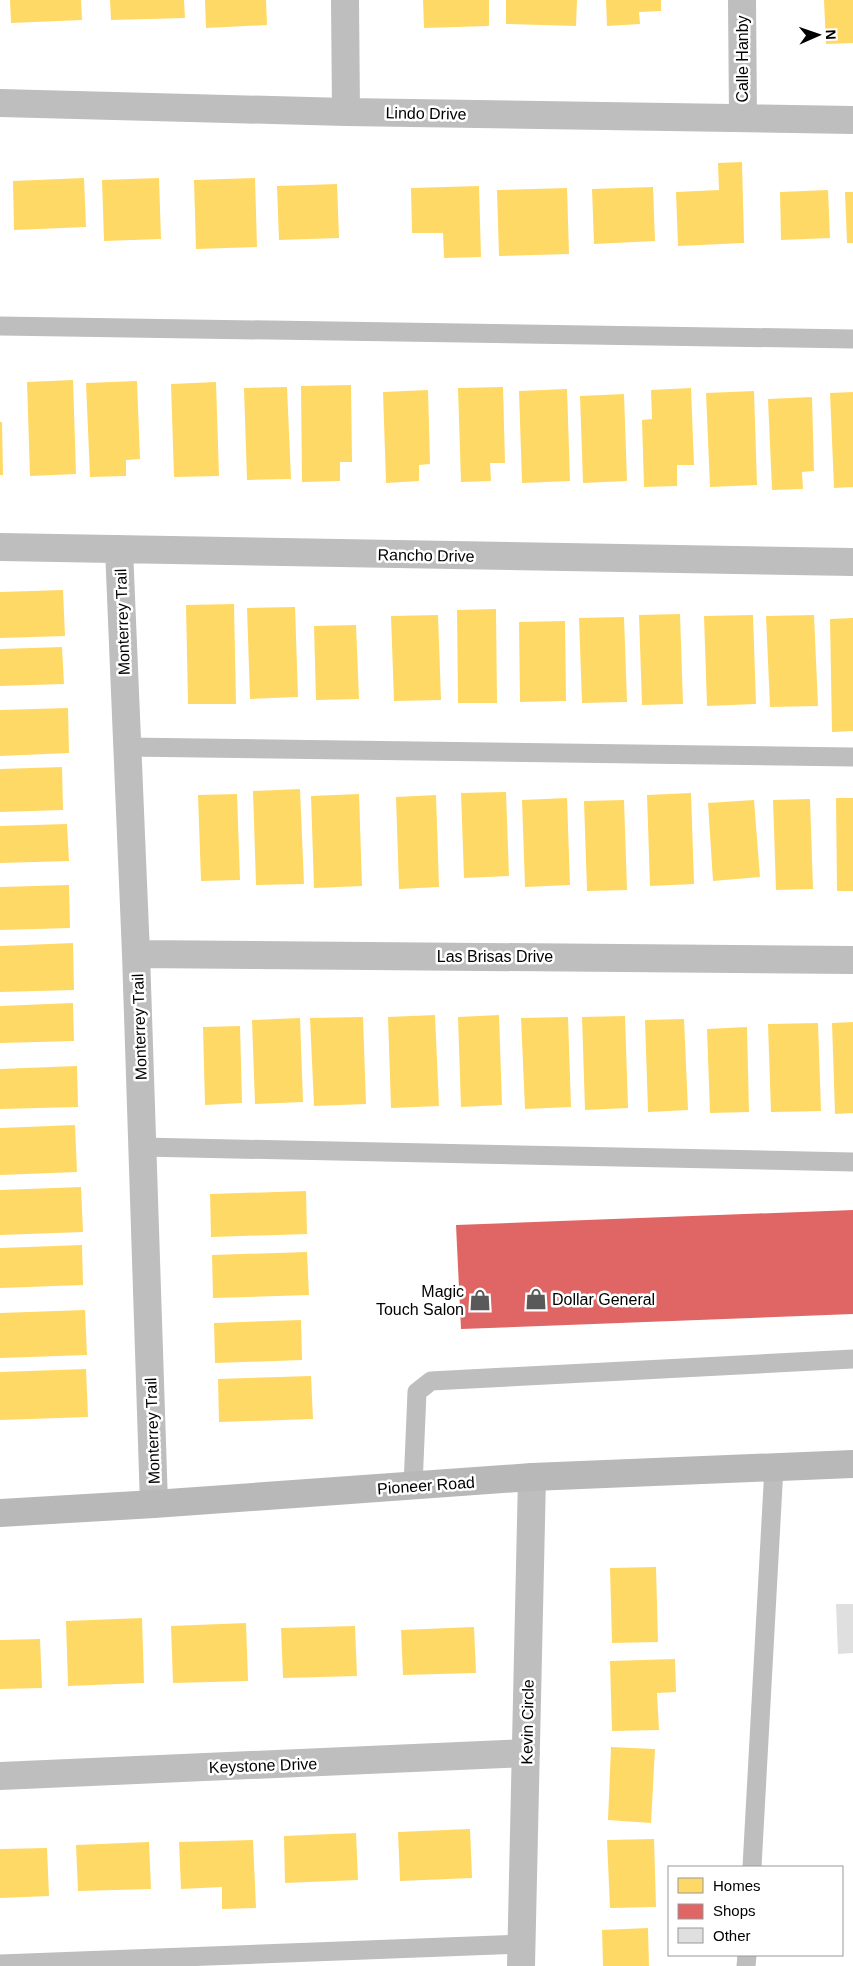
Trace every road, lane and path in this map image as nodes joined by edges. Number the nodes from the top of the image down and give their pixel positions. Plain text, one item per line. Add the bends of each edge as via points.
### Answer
1 (345, 0) edge
2 (742, 0) edge
3 (0, 103) edge
4 (346, 112) junction
5 (743, 118) junction
6 (853, 120) edge
7 (0, 326) edge
8 (853, 339) edge
9 (0, 547) edge
10 (120, 550) junction
11 (853, 562) edge
12 (127, 747) junction
13 (853, 757) edge
14 (136, 954) junction
15 (853, 960) edge
16 (142, 1147) junction
17 (853, 1162) edge
18 (853, 1359) edge
19 (853, 1464) edge
20 (774, 1467) junction
21 (532, 1477) junction
22 (413, 1486) junction
23 (154, 1504) junction
24 (0, 1513) edge
25 (526, 1754) junction
26 (0, 1776) edge
27 (752, 1866) edge
28 (521, 1955) edge
29 (0, 1964) edge

1 - 4 street
2 - 5 street, Calle Hanby
3 - 4 street, Lindo Drive
4 - 5 street, Lindo Drive
5 - 6 street, Lindo Drive
7 - 8 lane
9 - 10 street, Rancho Drive
10 - 11 street, Rancho Drive
10 - 12 street, Monterrey Trail
12 - 13 lane
12 - 14 street, Monterrey Trail
14 - 15 street, Las Brisas Drive
14 - 16 street, Monterrey Trail
16 - 17 lane
16 - 23 street, Monterrey Trail
18 - 22 lane via 431,1382 417,1392
19 - 20 main road, Pioneer Road
20 - 21 main road, Pioneer Road
20 - 27 lane
21 - 22 main road, Pioneer Road
21 - 25 street, Kevin Circle
22 - 23 main road, Pioneer Road
23 - 24 main road, Pioneer Road
25 - 26 street, Keystone Drive
25 - 28 street, Kevin Circle
28 - 29 lane

